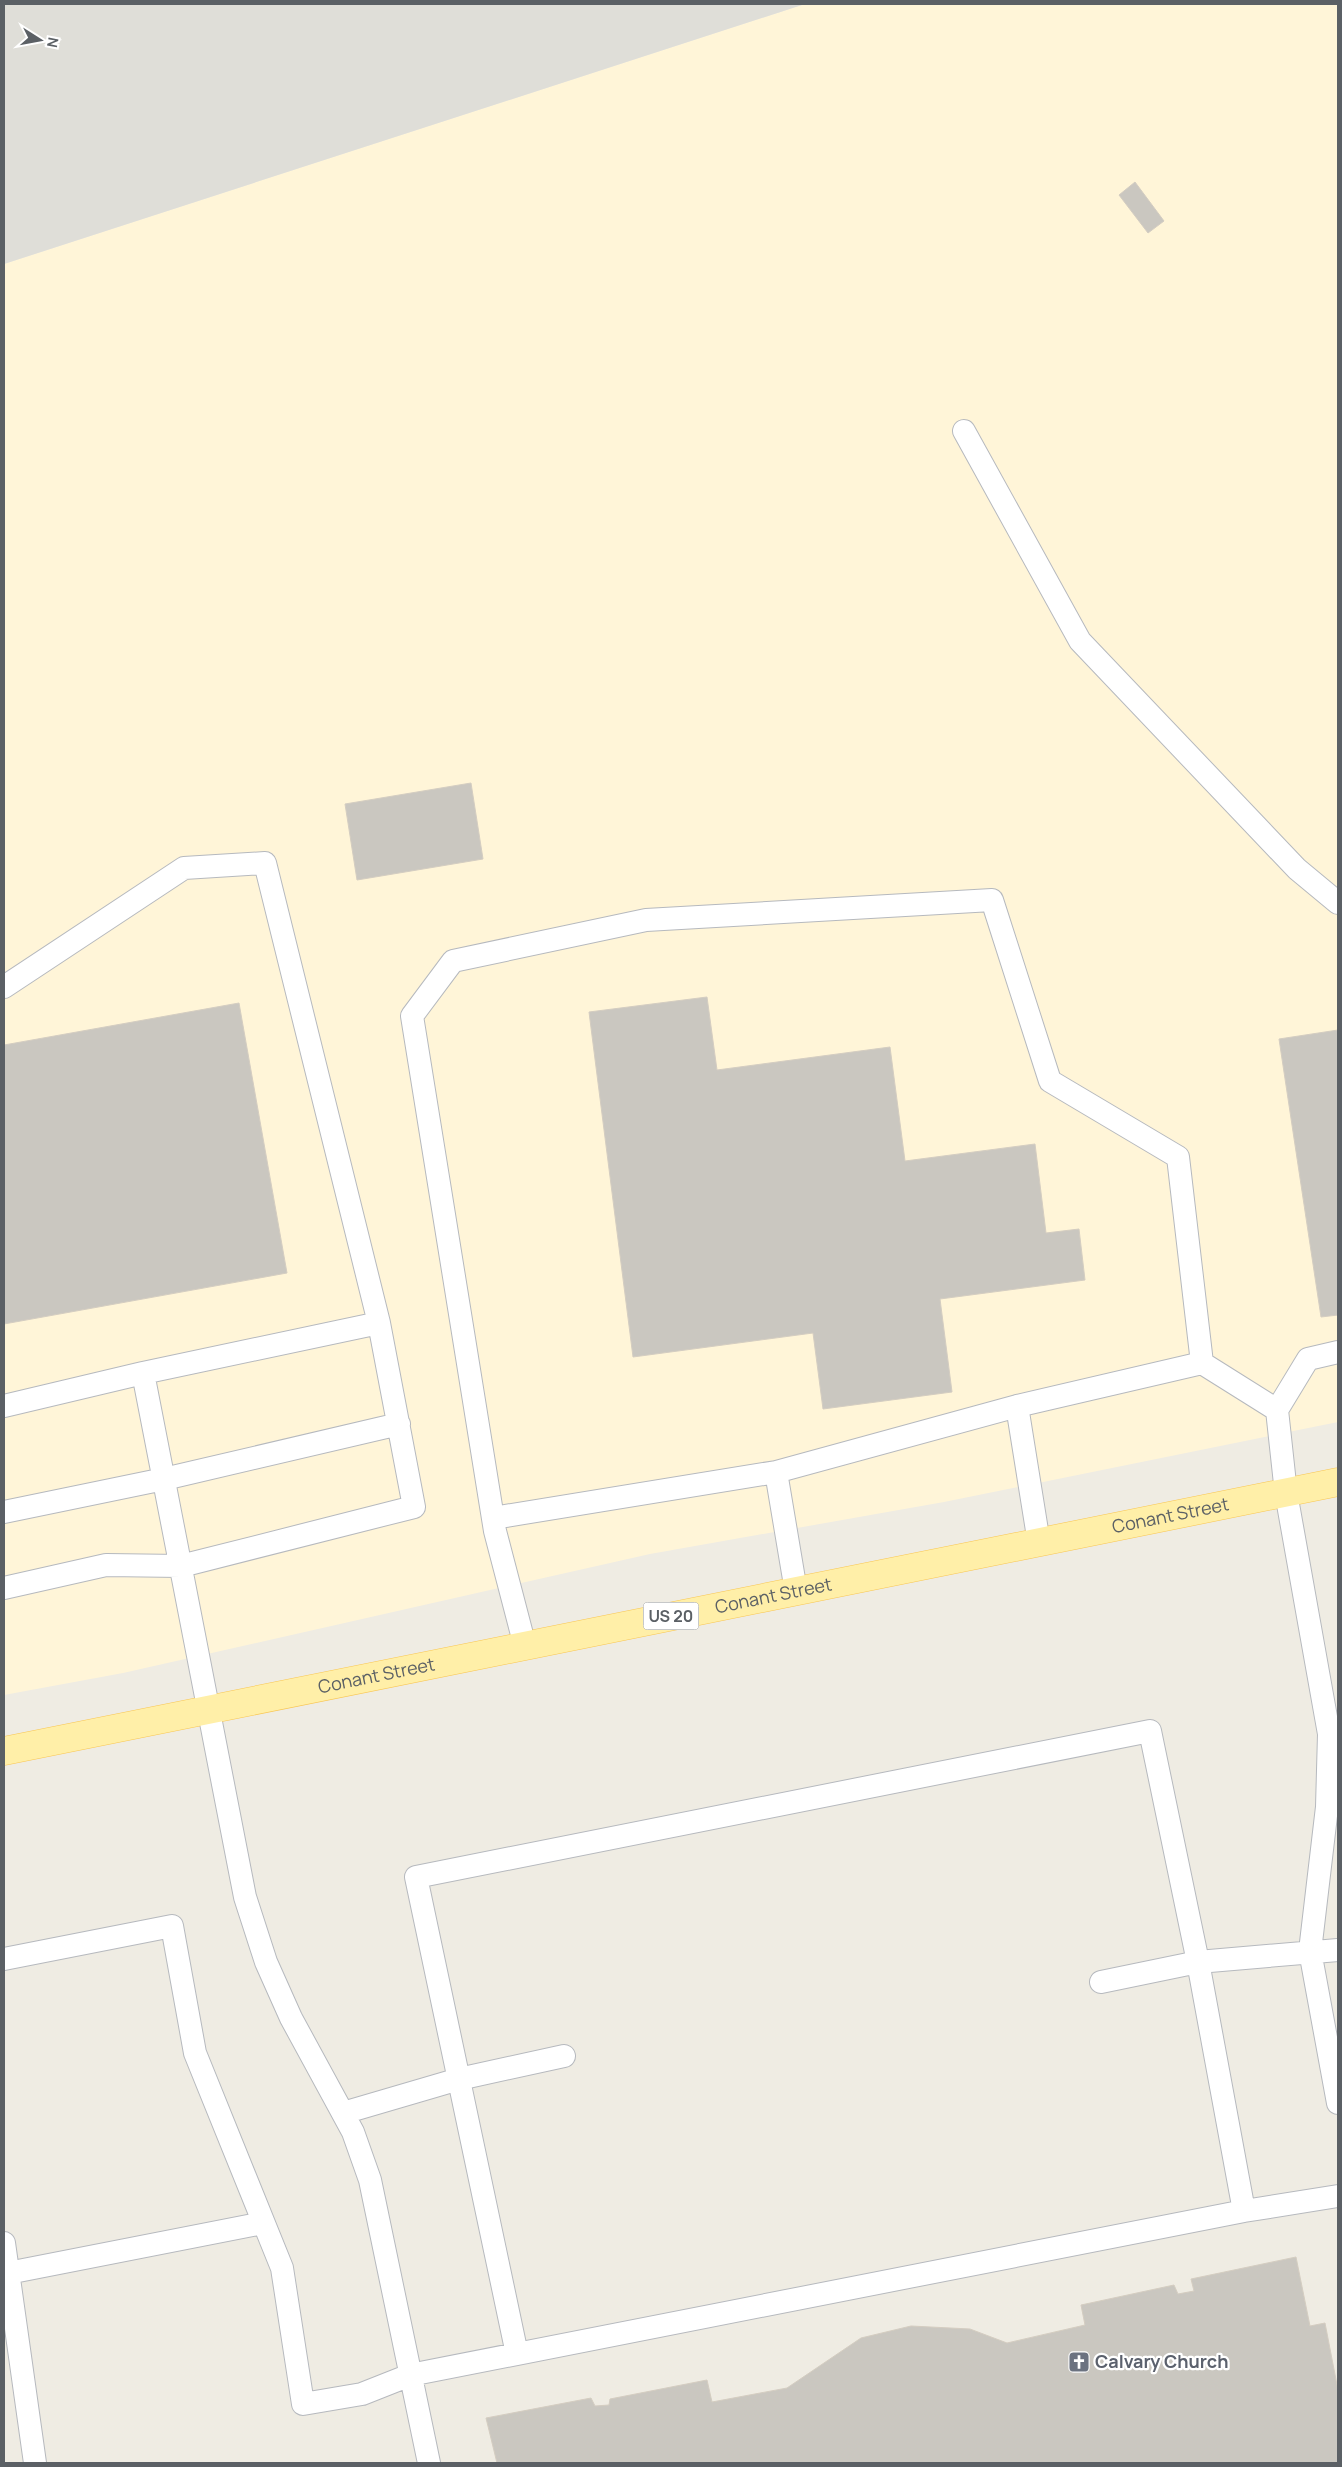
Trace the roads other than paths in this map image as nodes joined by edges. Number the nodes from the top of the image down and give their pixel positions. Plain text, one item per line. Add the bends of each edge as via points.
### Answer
1 (964, 431) dead end
2 (1338, 903) edge
3 (4, 987) edge
4 (379, 1323) junction
5 (1338, 1352) edge
6 (1202, 1363) junction
7 (143, 1373) junction
8 (4, 1406) edge
9 (1017, 1406) junction
10 (1277, 1410) junction
11 (398, 1424) junction
12 (776, 1472) junction
13 (164, 1479) junction
14 (1338, 1482) edge
15 (1286, 1493) junction
16 (4, 1512) edge
17 (493, 1518) junction
18 (1039, 1543) junction
19 (181, 1566) junction
20 (4, 1588) edge
21 (796, 1591) junction
22 (525, 1646) junction
23 (208, 1710) junction
24 (4, 1751) edge
25 (1338, 1950) edge
26 (1310, 1951) junction
27 (4, 1958) edge
28 (1198, 1962) junction
29 (1101, 1982) dead end
30 (564, 2056) dead end
31 (459, 2079) junction
32 (1338, 2103) edge
33 (343, 2113) junction
34 (1338, 2196) edge
35 (1244, 2211) junction
36 (263, 2223) junction
37 (4, 2243) edge
38 (8, 2273) junction
39 (517, 2354) junction
40 (410, 2375) junction
41 (35, 2463) edge
42 (429, 2463) edge

1 - 2 lane via 1080,641 1297,869
3 - 4 lane via 184,868 264,863
4 - 7 lane
4 - 11 lane
5 - 10 lane via 1308,1359
6 - 9 lane
6 - 10 lane
6 - 17 lane via 1178,1157 1050,1081 992,900 646,920 453,961 412,1016
7 - 8 lane
7 - 13 lane
9 - 12 lane
9 - 18 lane
10 - 15 lane
11 - 13 lane
11 - 19 lane via 414,1507
12 - 17 lane
12 - 21 lane
13 - 16 lane
13 - 19 lane
14 - 15 main road, Conant Street / US 20
15 - 18 main road, Conant Street / US 20
15 - 26 lane via 1329,1734 1327,1807
17 - 22 lane
18 - 21 main road, Conant Street / US 20
19 - 20 lane via 106,1565
19 - 23 lane
21 - 22 main road, Conant Street / US 20
22 - 23 main road, Conant Street / US 20
23 - 24 main road, Conant Street / US 20
23 - 33 lane via 245,1897 266,1962 291,2018
25 - 26 lane
26 - 28 lane
26 - 32 lane
27 - 36 lane via 172,1926 194,2053
28 - 29 lane
28 - 31 lane via 1150,1731 416,1877
28 - 35 lane
30 - 31 lane
31 - 33 lane
31 - 39 lane
33 - 40 lane via 370,2180
34 - 35 lane
35 - 39 lane
36 - 38 lane
36 - 40 lane via 282,2268 304,2404 362,2394
37 - 38 lane
38 - 41 lane
39 - 40 lane
40 - 42 lane

